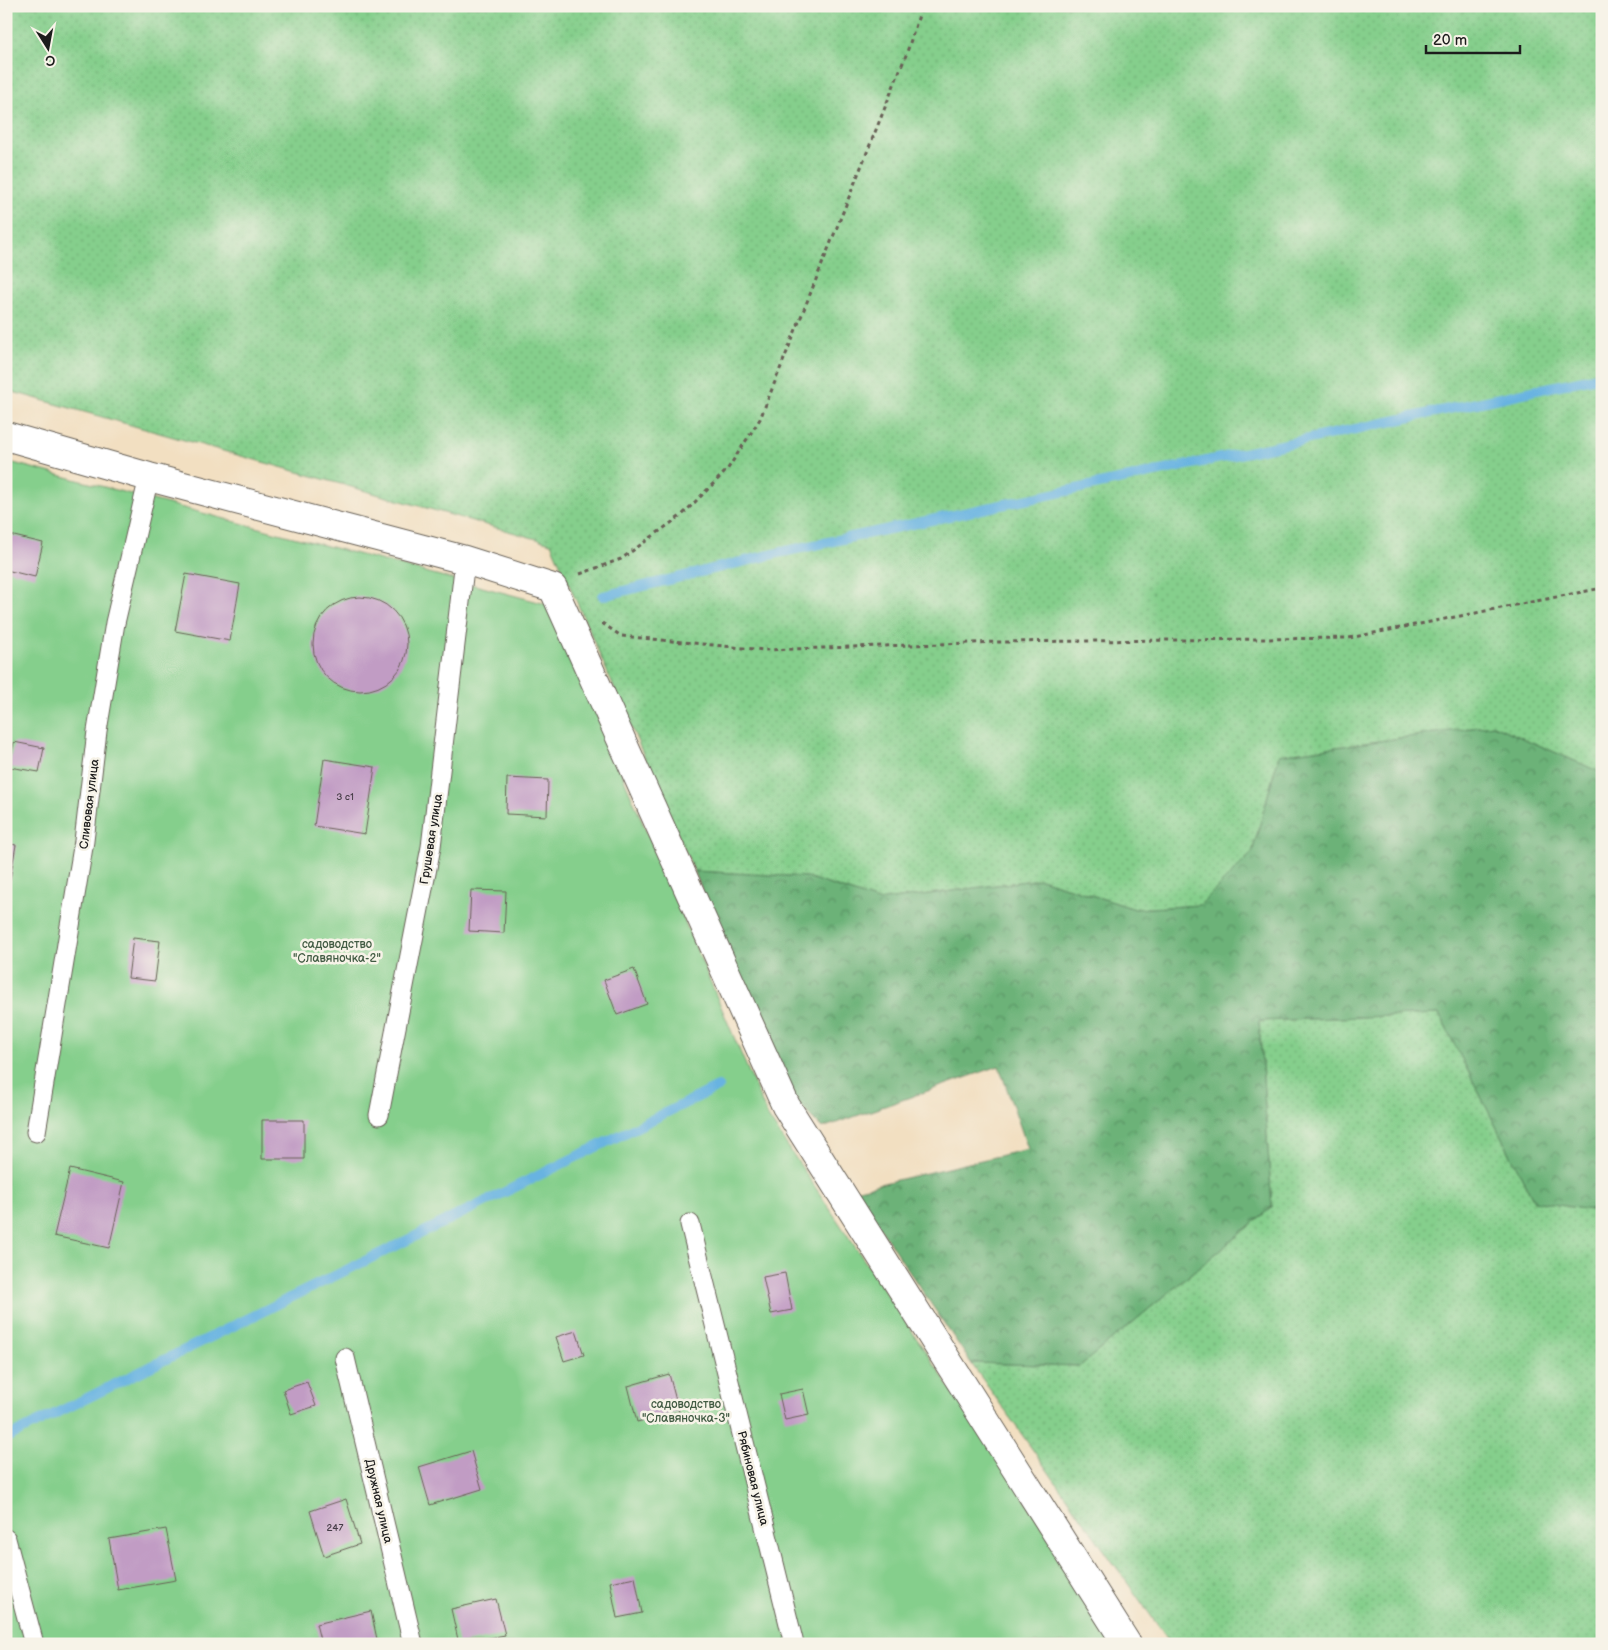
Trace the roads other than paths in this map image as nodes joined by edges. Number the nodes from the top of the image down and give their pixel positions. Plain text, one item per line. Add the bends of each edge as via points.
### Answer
1 (6, 436) edge
2 (149, 477) junction
3 (466, 560) junction
4 (379, 1115) dead end
5 (36, 1132) dead end
6 (690, 1224) dead end
7 (345, 1358) dead end
8 (6, 1538) edge
9 (34, 1644) edge
10 (413, 1644) edge
11 (794, 1644) edge
12 (1127, 1644) edge

1 - 2 street
2 - 3 street
2 - 5 lane, Сливовая улица via 115,623 97,731 84,841
3 - 4 lane, Грушевая улица via 431,846
3 - 12 street via 553,588 786,1106
6 - 11 lane, Рябиновая улица
7 - 10 lane, Дружная улица
8 - 9 lane

